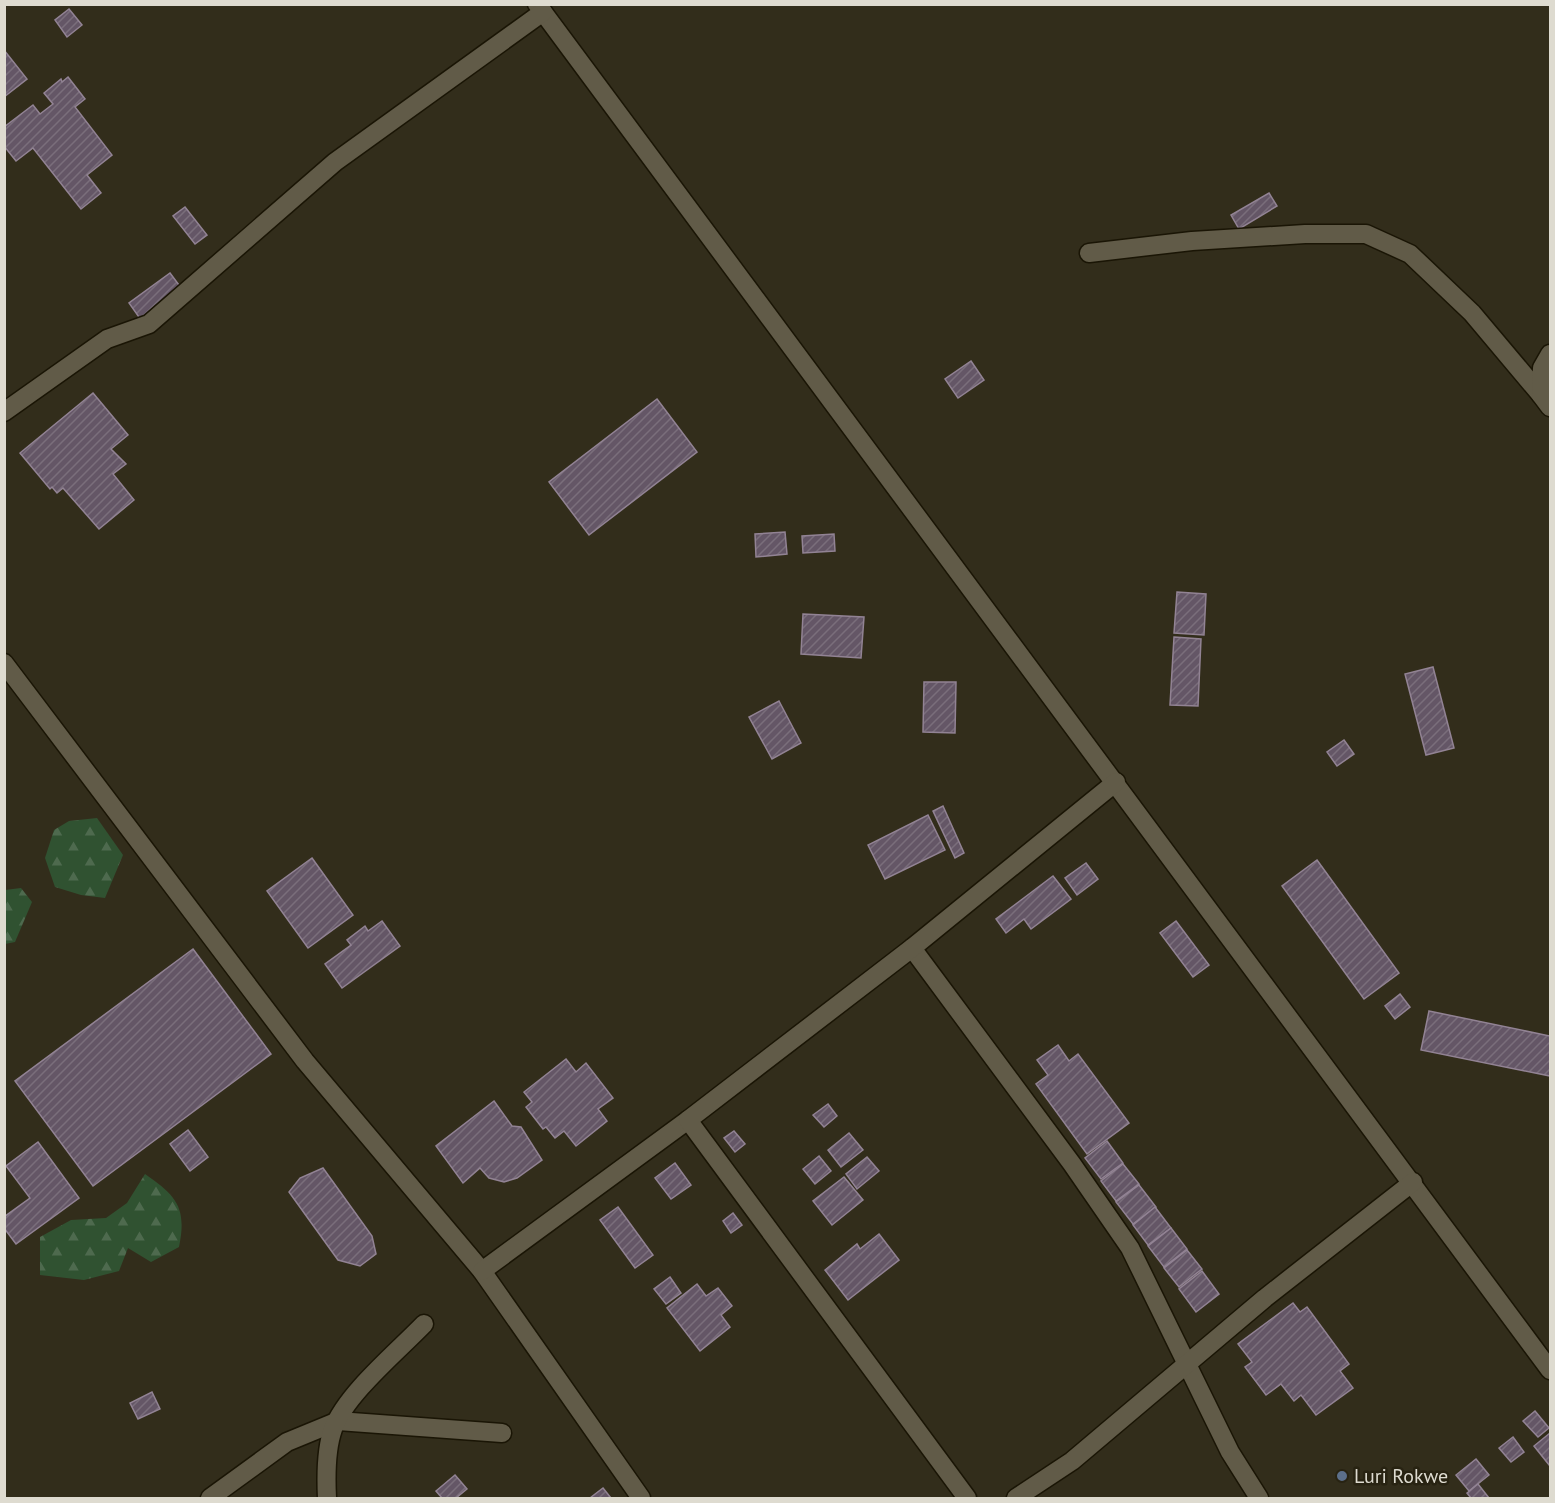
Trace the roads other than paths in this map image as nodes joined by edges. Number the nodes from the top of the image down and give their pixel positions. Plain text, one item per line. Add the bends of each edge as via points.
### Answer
1 (540, 8) edge
2 (1089, 254) dead end
3 (1551, 354) edge
4 (1546, 401) edge
5 (4, 412) edge
6 (4, 663) edge
7 (1116, 782) junction
8 (912, 948) junction
9 (688, 1120) junction
10 (1413, 1182) junction
11 (482, 1271) junction
12 (424, 1324) dead end
13 (1187, 1364) junction
14 (1551, 1370) edge
15 (338, 1420) junction
16 (501, 1432) dead end
17 (210, 1498) edge
18 (327, 1498) edge
19 (641, 1498) edge
20 (967, 1498) edge
21 (1016, 1498) edge
22 (1259, 1498) edge

1 - 5 street via 334,162 148,324 107,339
1 - 7 street
2 - 4 street via 1192,241 1366,234 1410,254 1472,312
3 - 4 street via 1542,368
6 - 11 street via 305,1061
7 - 8 street
7 - 10 street
8 - 9 street
8 - 13 street via 1130,1248
9 - 11 street
9 - 20 street
10 - 13 street
10 - 14 street
11 - 19 street
12 - 15 street via 347,1404
13 - 21 street via 1072,1461
13 - 22 street via 1230,1452
15 - 16 street
15 - 17 street via 287,1442
15 - 18 street via 333,1430

